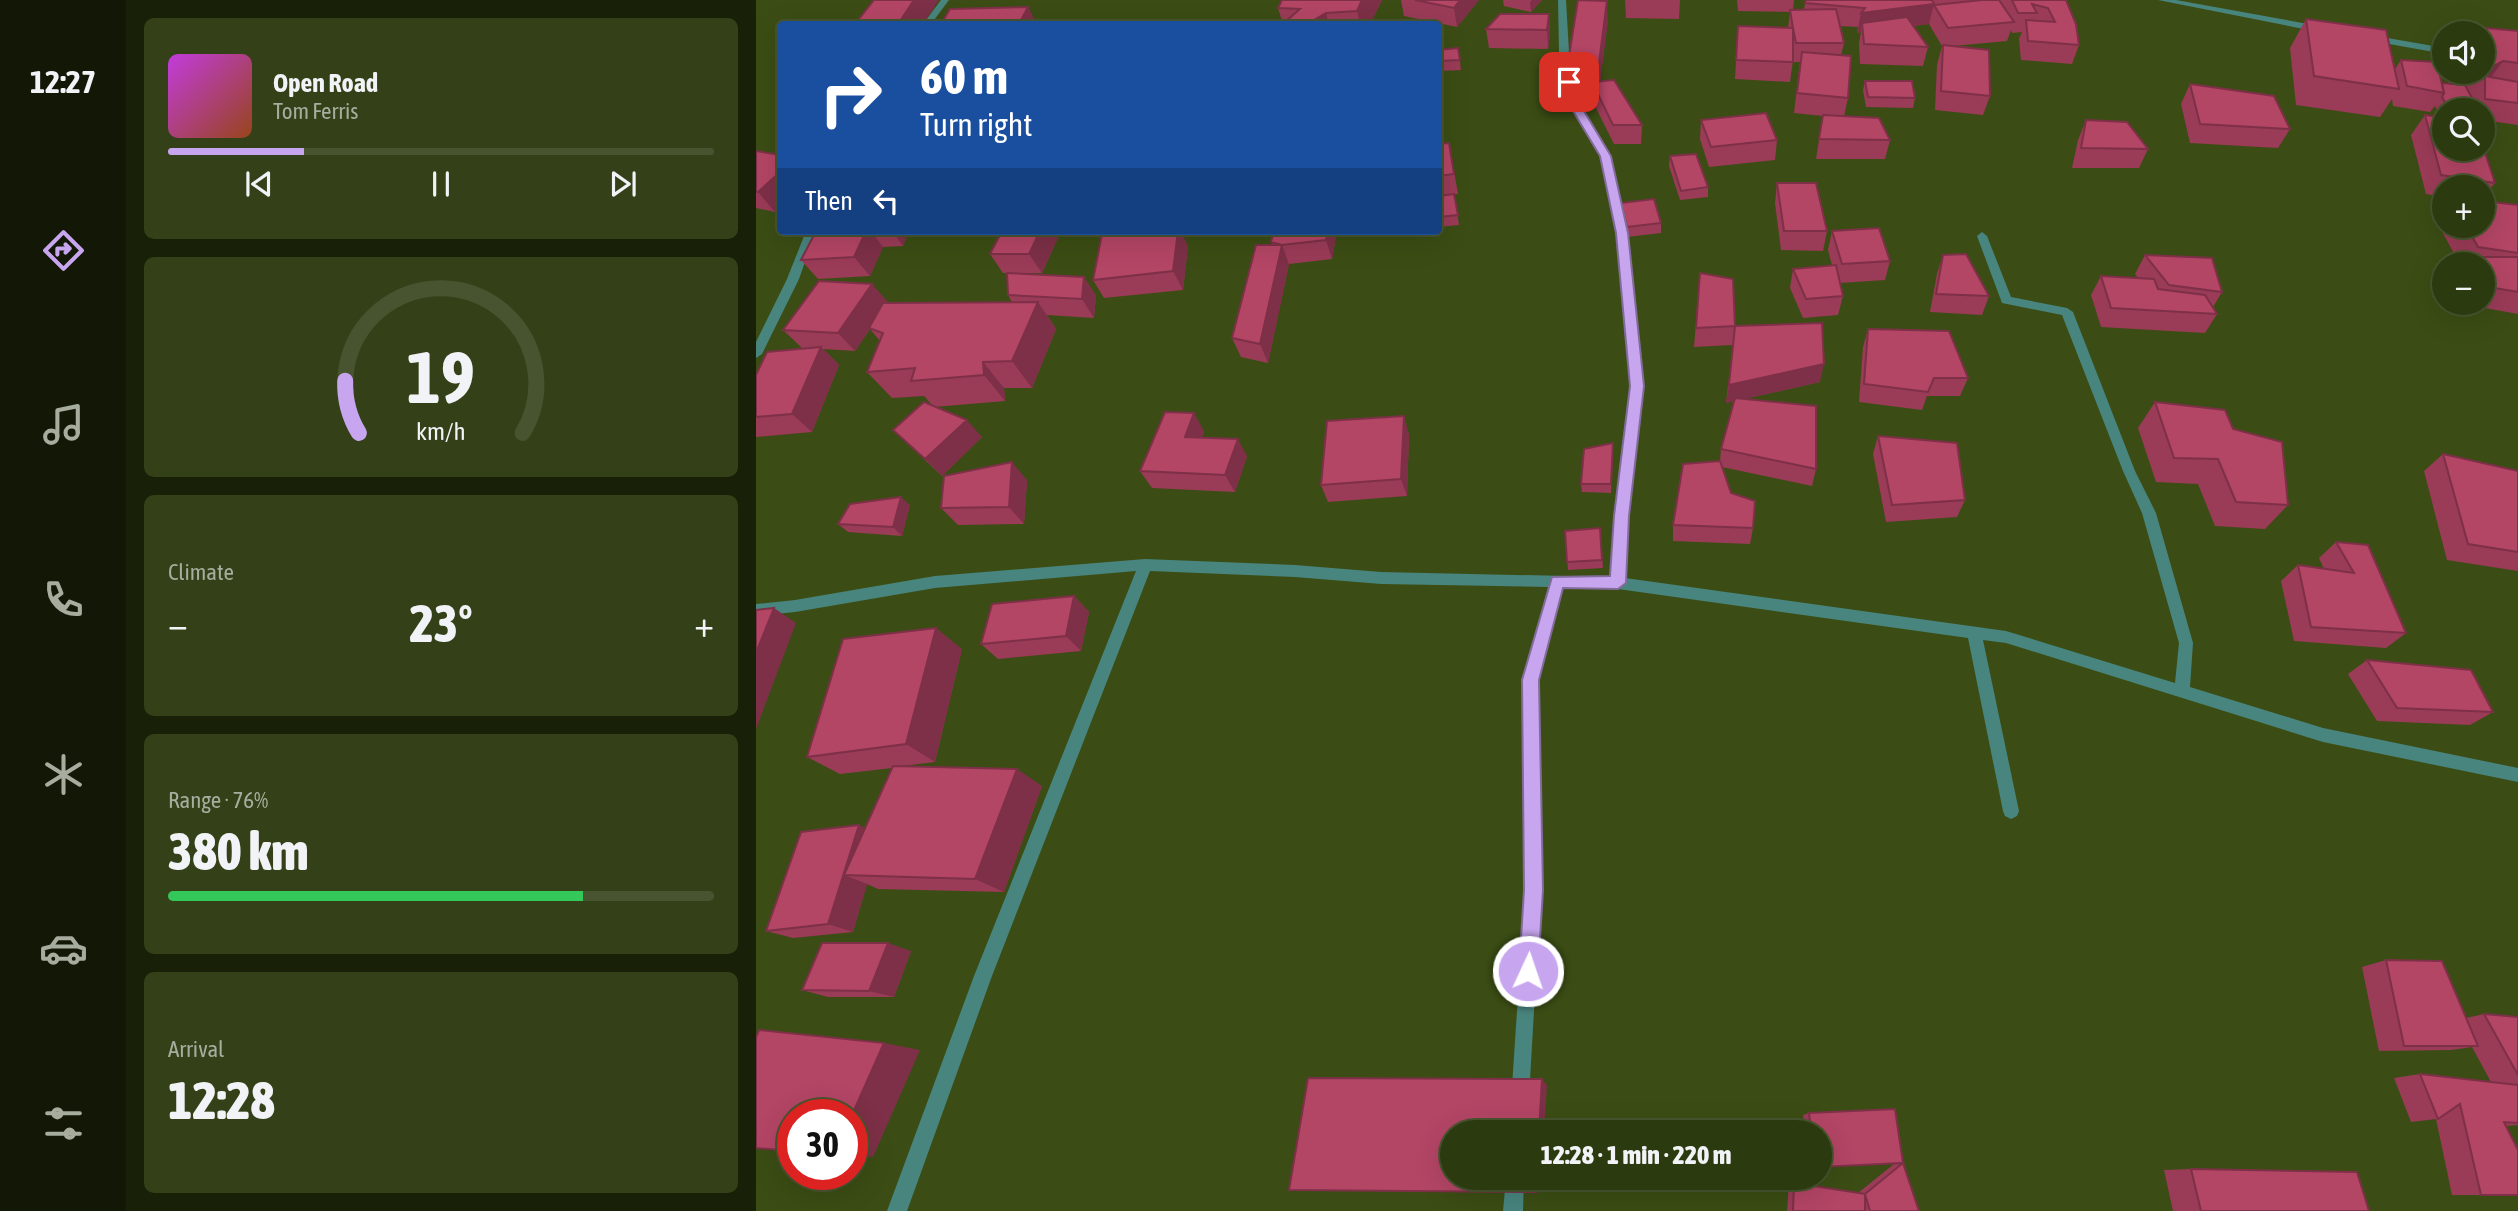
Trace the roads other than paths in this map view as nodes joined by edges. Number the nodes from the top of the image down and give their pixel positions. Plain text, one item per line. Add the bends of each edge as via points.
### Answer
1 (945, 0) edge
2 (1562, 0) edge
3 (2162, 0) edge
4 (929, 21) edge
5 (2335, 31) edge
6 (2362, 36) edge
7 (2432, 49) edge
8 (810, 235) edge
9 (1982, 236) dead end
10 (756, 354) edge
11 (1145, 565) junction
12 (1557, 581) junction
13 (1618, 583) junction
14 (756, 610) edge
15 (1974, 632) junction
16 (2182, 693) junction
17 (2518, 775) edge
18 (2011, 811) dead end
19 (1519, 1120) edge
20 (1514, 1190) edge
21 (897, 1211) edge
22 (1513, 1211) edge

1 - 4 street
2 - 13 street via 1569,82 1576,106 1605,156 1622,233 1637,386
3 - 5 street
6 - 7 street
8 - 10 street
9 - 16 street via 2006,300 2067,312 2148,513 2186,643
11 - 12 street via 1381,578
11 - 14 street via 935,582
11 - 21 street via 983,976
12 - 13 street
12 - 19 street via 1531,680 1533,890
13 - 15 street
15 - 16 street via 2006,637
15 - 18 street
16 - 17 street via 2323,735
20 - 22 street

